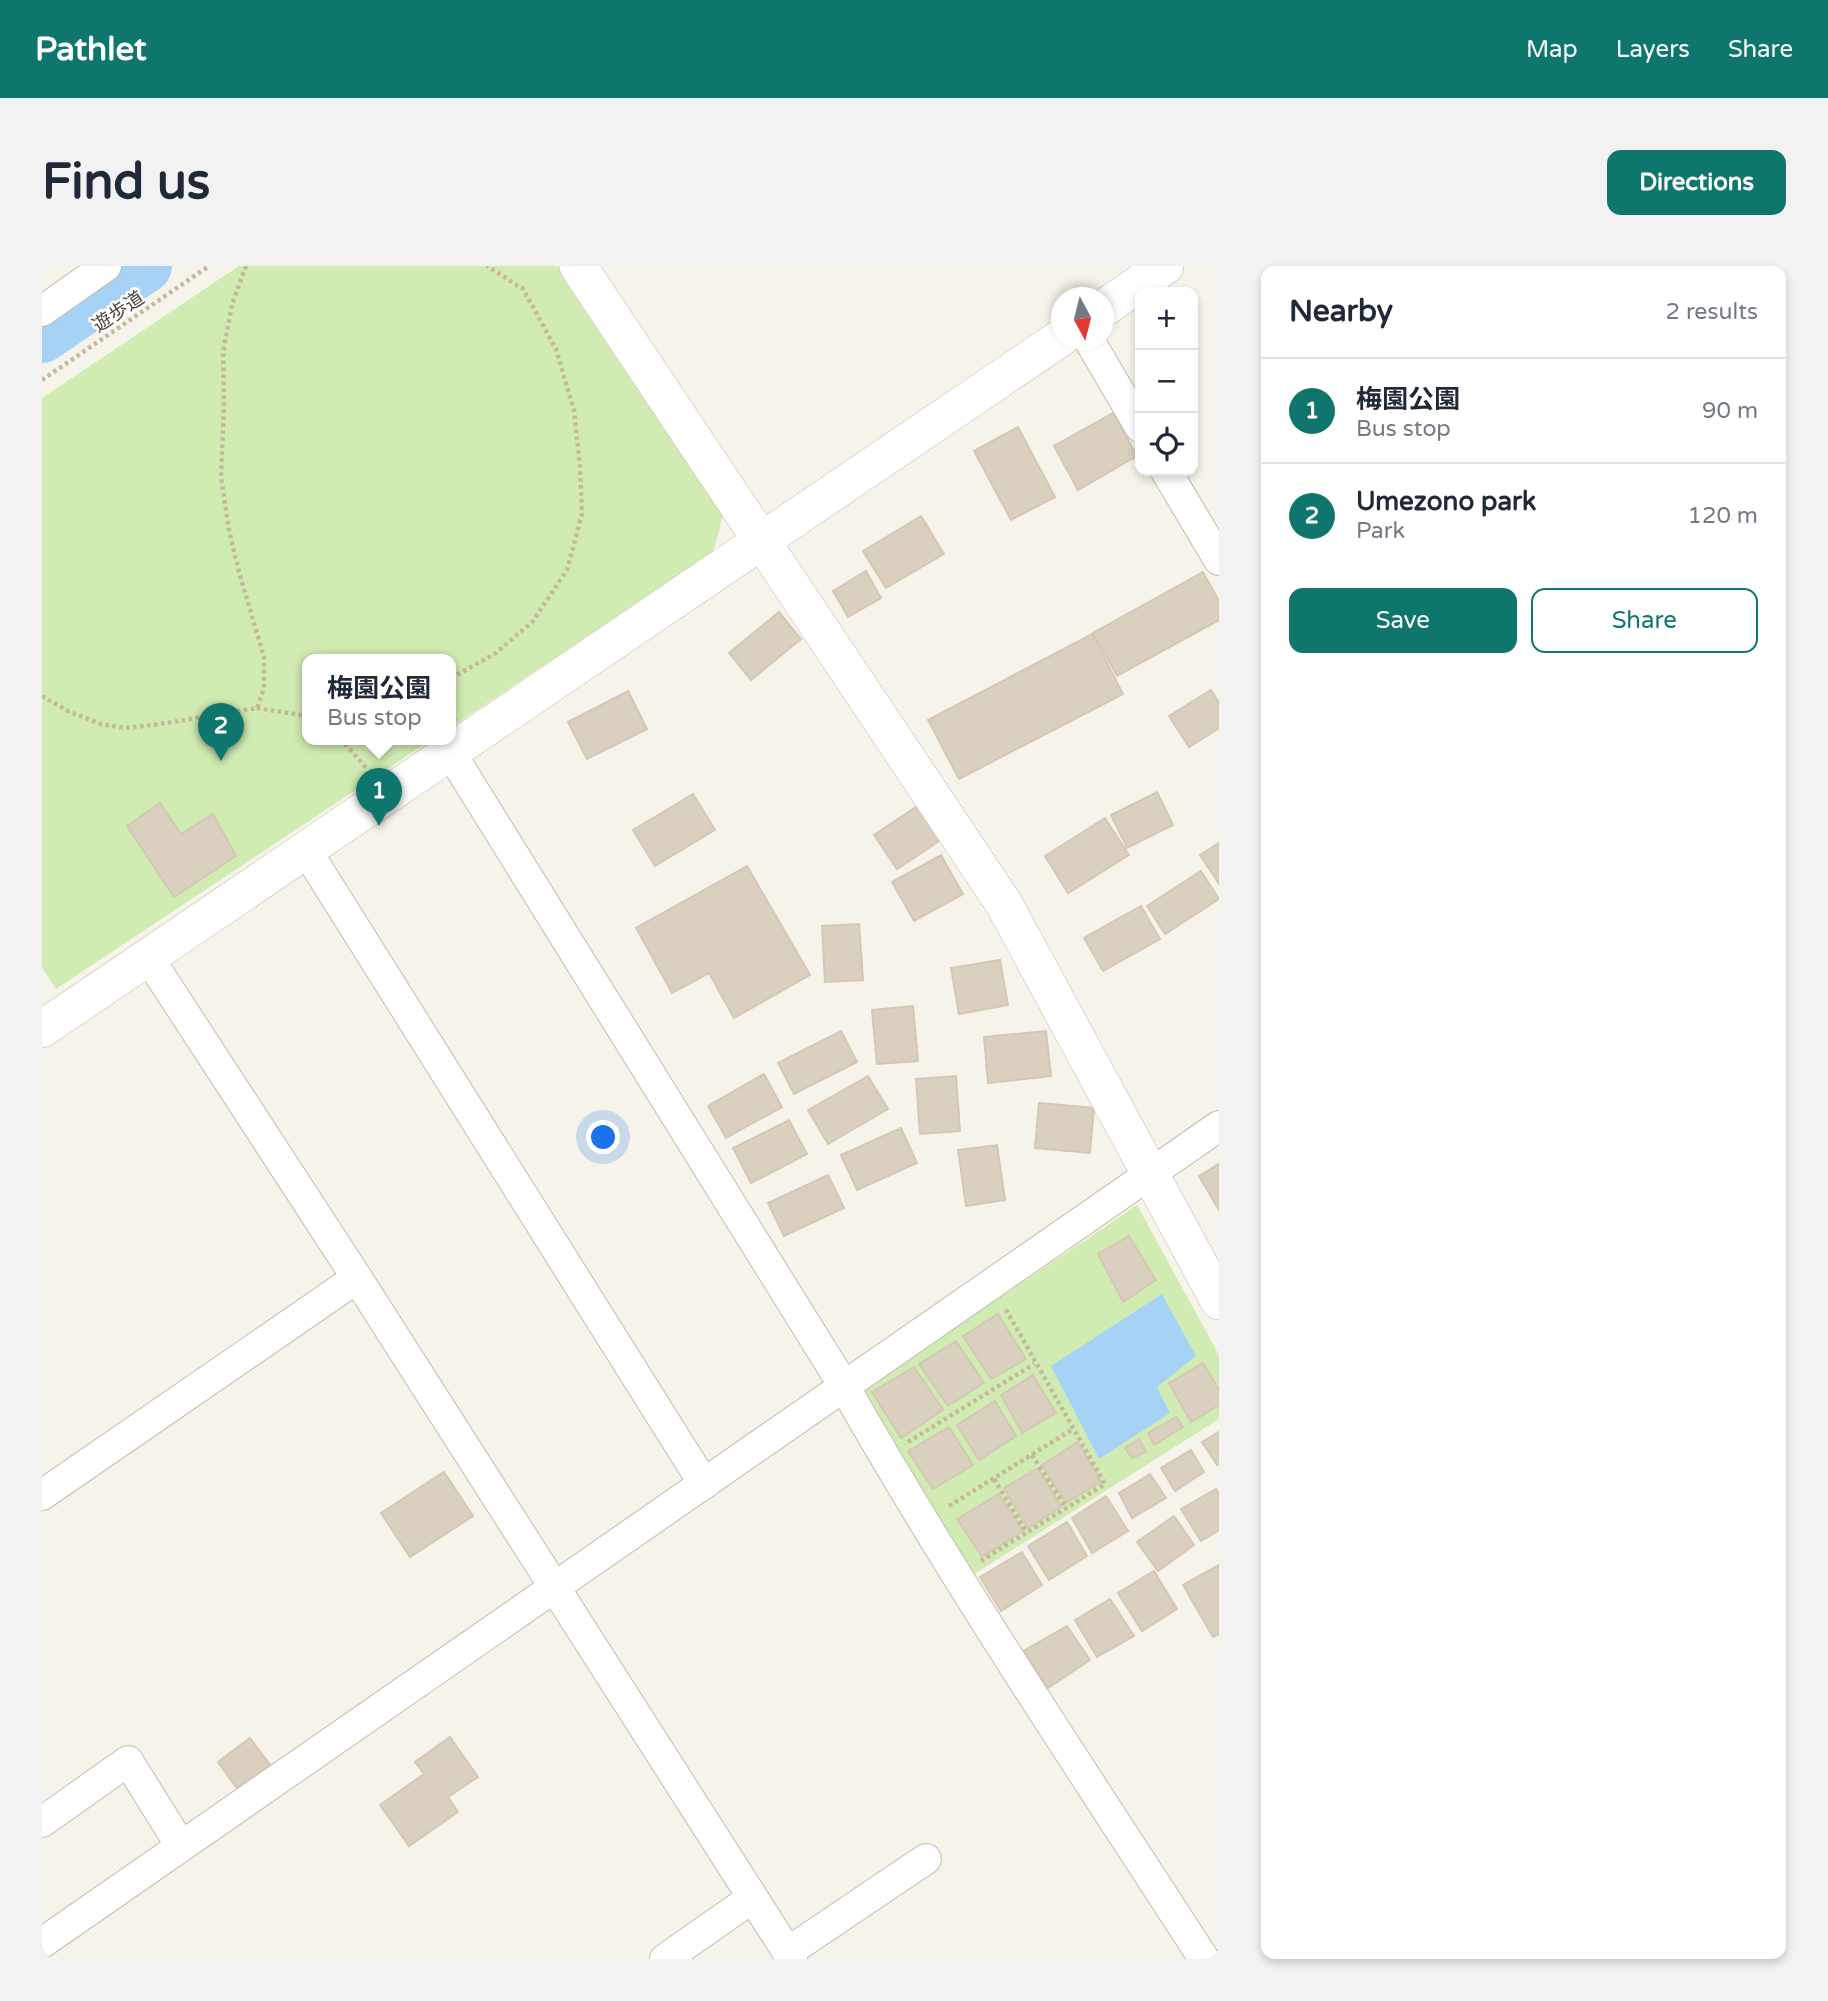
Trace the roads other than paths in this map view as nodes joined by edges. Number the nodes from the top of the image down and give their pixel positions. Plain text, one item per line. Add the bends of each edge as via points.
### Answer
1 (106, 266) edge
2 (578, 266) edge
3 (1165, 266) edge
4 (1114, 301) edge
5 (42, 311) edge
6 (1051, 344) edge
7 (1095, 350) edge
8 (1135, 418) edge
9 (1169, 476) edge
10 (761, 541) junction
11 (1219, 561) edge
12 (450, 752) junction
13 (306, 850) junction
14 (148, 957) junction
15 (46, 1016) edge
16 (1219, 1126) edge
17 (1150, 1174) junction
18 (357, 1278) junction
19 (1219, 1301) edge
20 (844, 1386) junction
21 (704, 1484) junction
22 (42, 1494) edge
23 (554, 1588) junction
24 (42, 1822) edge
25 (181, 1846) junction
26 (926, 1859) dead end
27 (752, 1898) junction
28 (42, 1943) edge
29 (790, 1956) edge
30 (665, 1959) edge
31 (1204, 1959) edge

1 - 5 street
2 - 10 street
3 - 4 street
6 - 10 street
7 - 8 street
9 - 11 street
10 - 12 street
10 - 17 street via 1004,904
12 - 13 street
12 - 20 street
13 - 14 street
13 - 21 street
14 - 15 street
14 - 18 street
16 - 17 street
17 - 19 street
17 - 20 street
18 - 22 street
18 - 23 street
20 - 21 street
20 - 31 street via 957,1576
21 - 23 street
23 - 25 street
23 - 27 street
24 - 25 street via 128,1761
25 - 28 street
26 - 29 street
27 - 29 street
27 - 30 street

